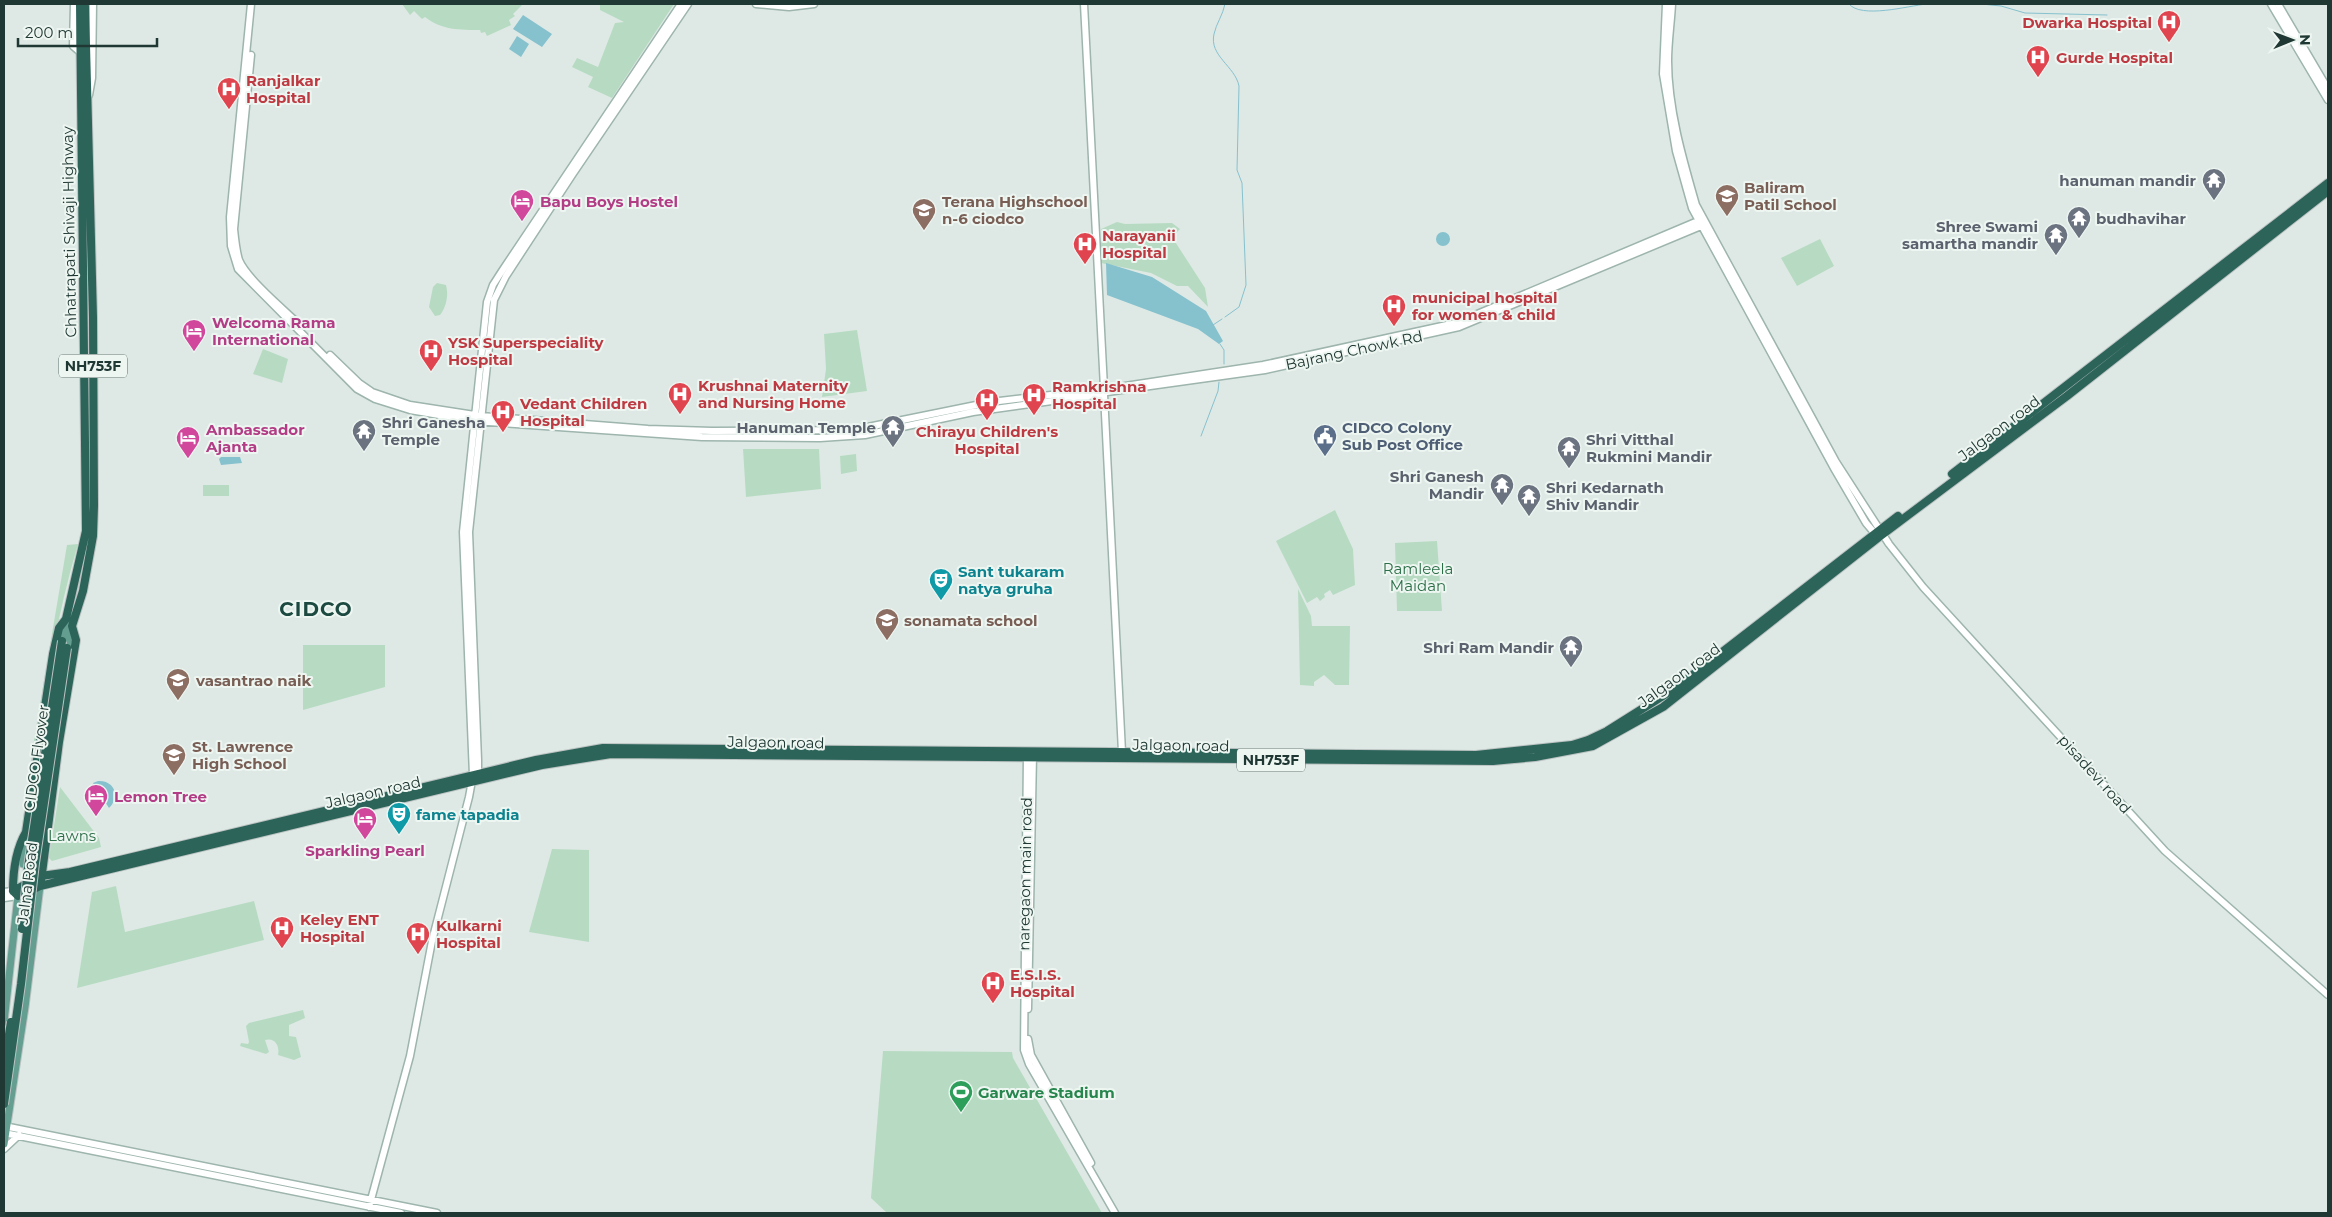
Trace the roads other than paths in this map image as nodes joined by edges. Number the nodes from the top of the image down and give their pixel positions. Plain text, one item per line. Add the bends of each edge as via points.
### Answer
1 (74, 4) edge
2 (80, 4) edge
3 (85, 4) edge
4 (93, 4) edge
5 (252, 4) edge
6 (256, 4) edge
7 (681, 4) edge
8 (688, 4) edge
9 (756, 4) edge
10 (814, 4) edge
11 (1084, 4) edge
12 (1666, 4) edge
13 (1672, 4) edge
14 (2271, 4) edge
15 (2278, 4) edge
16 (80, 48) junction
17 (2328, 89) edge
18 (2328, 100) edge
19 (88, 104) junction
20 (2328, 183) edge
21 (2328, 191) edge
22 (1701, 222) junction
23 (232, 229) junction
24 (1104, 391) junction
25 (478, 418) junction
26 (1879, 533) junction
27 (66, 619) junction
28 (72, 626) junction
29 (64, 645) junction
30 (1122, 752) junction
31 (1030, 754) junction
32 (474, 777) junction
33 (26, 832) junction
34 (43, 862) junction
35 (41, 876) junction
36 (40, 886) junction
37 (4, 892) edge
38 (16, 894) junction
39 (4, 898) edge
40 (2328, 995) edge
41 (4, 1022) edge
42 (4, 1065) edge
43 (4, 1104) edge
44 (5, 1130) edge
45 (19, 1136) junction
46 (4, 1144) edge
47 (4, 1149) edge
48 (373, 1202) junction
49 (401, 1213) edge
50 (437, 1213) edge
51 (1115, 1213) edge
52 (1120, 1213) edge

1 - 16 street via 73,46
2 - 16 highway, NH753F
3 - 19 highway, NH753F
4 - 19 street via 92,78
5 - 23 street
6 - 23 street
7 - 25 street via 493,286 485,317
8 - 25 street via 506,276 491,313
9 - 10 street via 789,7
11 - 24 street
12 - 22 street via 1663,74 1678,160 1692,208
13 - 22 street via 1668,62 1673,106
14 - 18 street
15 - 17 street
16 - 27 highway, Chhatrapati Shivaji Highway / NH753F via 86,531
19 - 28 highway, Chhatrapati Shivaji Highway / NH753F via 93,317 93,533 83,591
20 - 26 highway, Jalgaon road / NH753F
21 - 26 highway, Jalgaon road / NH753F via 2067,396
22 - 24 street, Bajrang Chowk Rd via 1456,323 1262,365
22 - 26 street, pisadevi road via 1832,465 1866,523
23 - 25 street, Bajrang Chowk Rd via 238,269 357,389 374,399 410,410
24 - 25 street, Bajrang Chowk Rd via 991,402 880,426 827,432 648,429
24 - 30 street
25 - 32 street via 463,532
26 - 30 highway, Jalgaon road / NH753F via 1677,687 1607,731 1572,745 1476,755
26 - 31 highway, Jalgaon road / NH753F via 1663,707 1593,746 1536,758 1493,761
26 - 40 street, pisadevi road via 1923,587 2165,851
27 - 29 main road, CIDCO Flyover
27 - 33 highway, NH753F via 59,628 54,654
28 - 29 main road, CIDCO Flyover
28 - 34 highway, Jalna Road / NH753F via 76,640
29 - 42 highway, CIDCO Flyover, bridge via 29,858 15,995
29 - 43 highway, CIDCO Flyover, bridge
30 - 31 highway, Jalgaon road / NH753F
31 - 32 highway, Jalgaon road / NH753F via 612,754
31 - 51 street, naregaon main road via 1024,1050
31 - 52 street, naregaon main road via 1028,1049
32 - 35 highway, Jalgaon road / NH753F via 70,872
32 - 36 highway, Jalgaon road / NH753F
32 - 48 street via 432,941 410,1056
33 - 34 main road via 23,864 37,866
33 - 38 highway, NH753F via 14,868
34 - 35 highway, Jalna Road / NH753F
35 - 36 highway, Jalna Road / NH753F
35 - 38 highway
36 - 38 highway, Jalgaon road
36 - 44 main road, Jalna Road
37 - 38 street
38 - 39 street
38 - 41 main road
44 - 45 street
44 - 46 main road, Jalna Road
44 - 48 street
45 - 47 street
45 - 48 street
48 - 49 street
48 - 50 street

